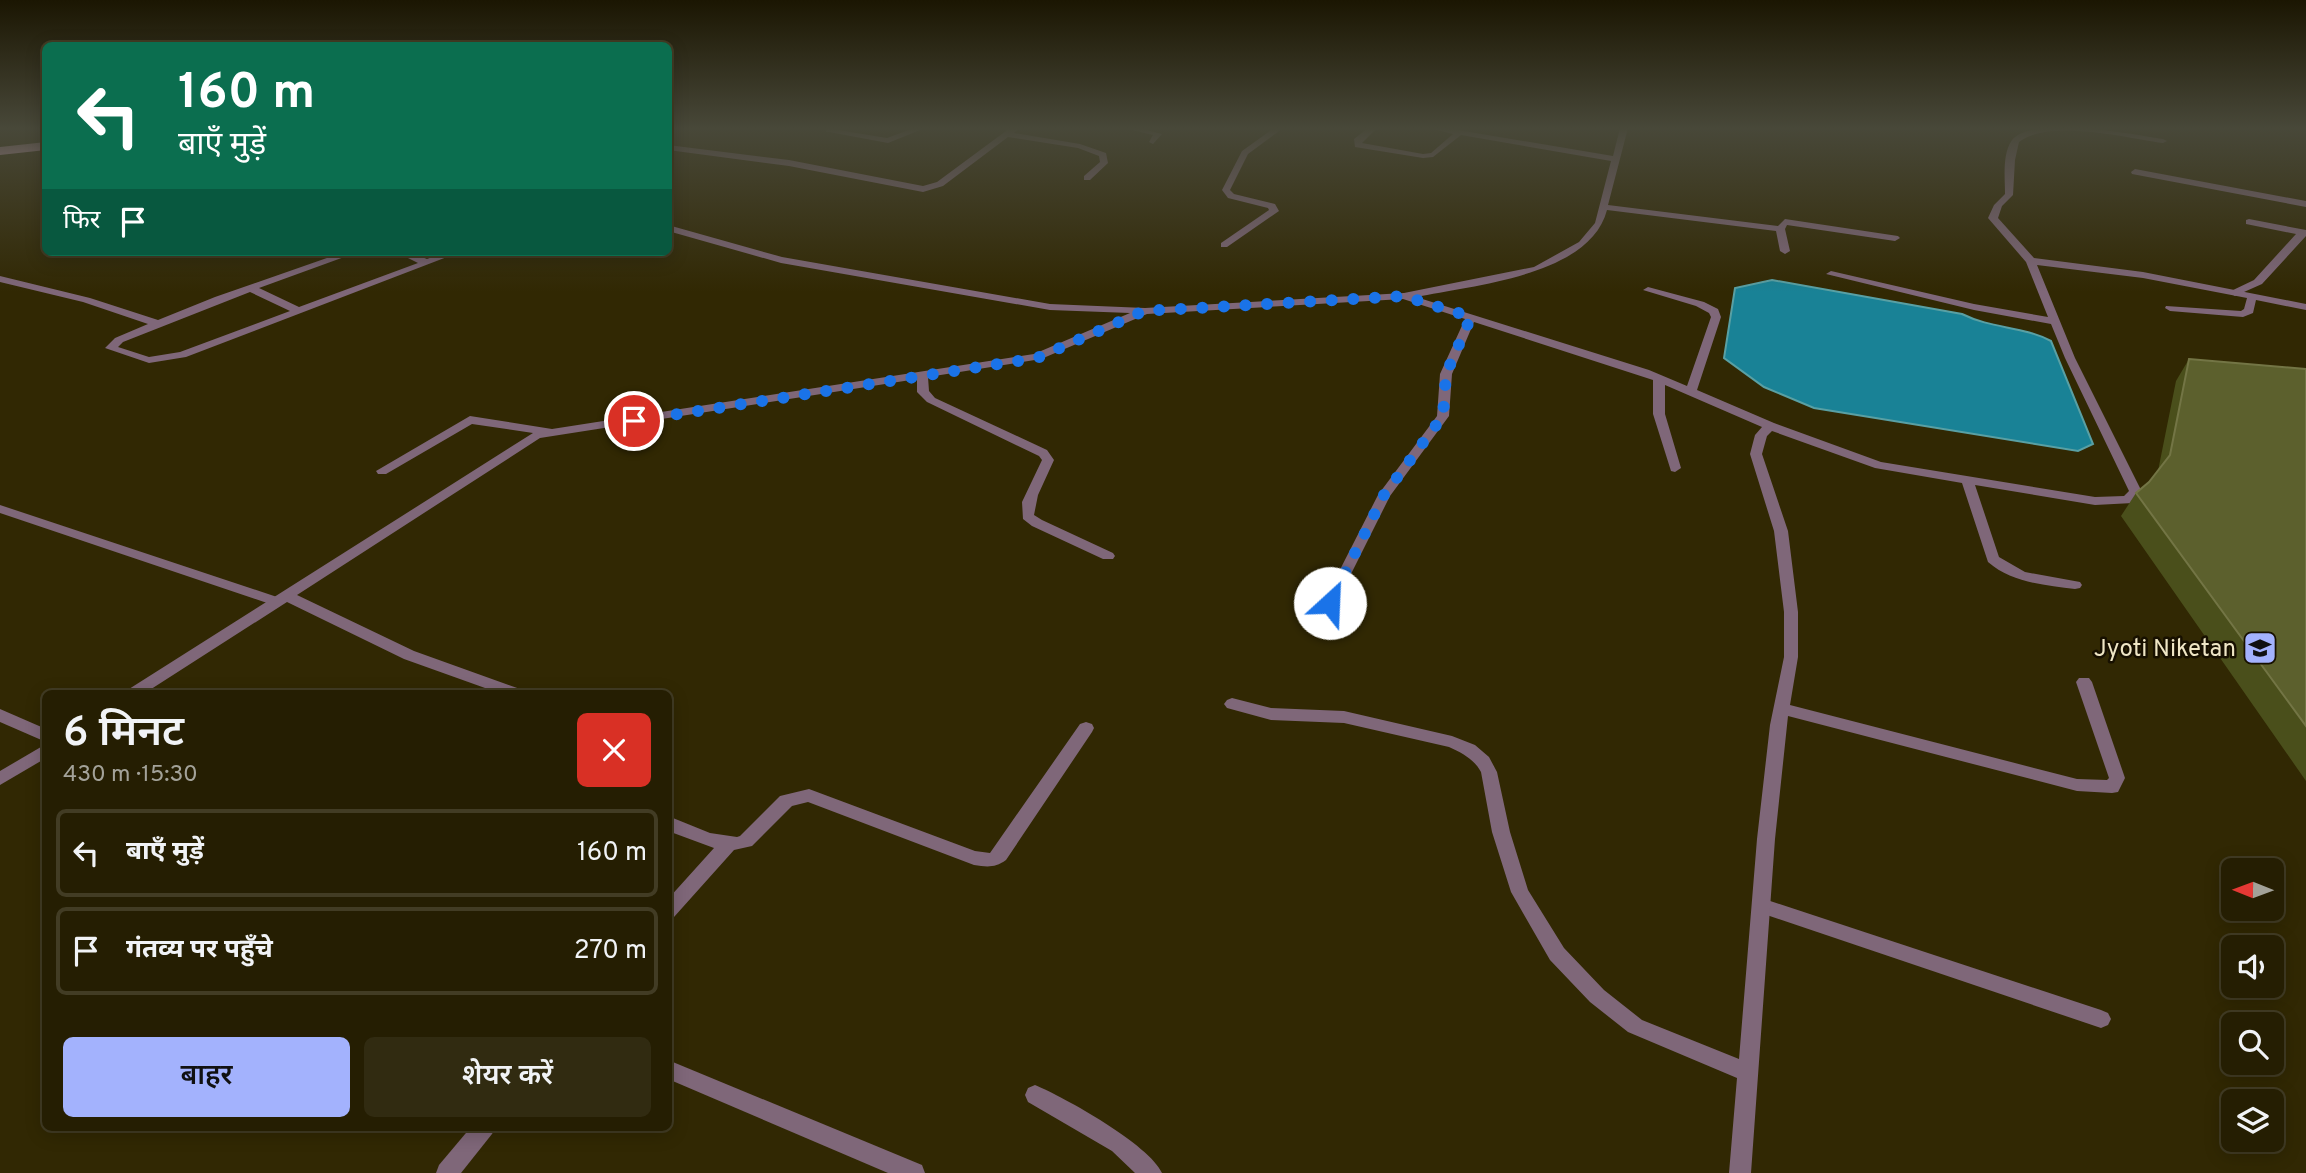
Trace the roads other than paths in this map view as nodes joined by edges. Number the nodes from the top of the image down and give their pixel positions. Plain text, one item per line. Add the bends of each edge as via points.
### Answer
1 (891, 183) edge
2 (942, 183) edge
3 (1230, 183) edge
4 (1610, 183) edge
5 (2009, 183) edge
6 (2192, 183) edge
7 (2306, 204) edge
8 (1603, 208) junction
9 (2249, 222) dead end
10 (672, 229) edge
11 (1780, 229) junction
12 (2304, 233) edge
13 (1895, 238) dead end
14 (1224, 245) dead end
15 (1785, 251) dead end
16 (342, 256) edge
17 (410, 256) edge
18 (445, 256) edge
19 (2031, 261) junction
20 (427, 263) junction
21 (1831, 274) dead end
22 (0, 279) edge
23 (250, 288) junction
24 (1648, 290) dead end
25 (2235, 293) junction
26 (1404, 296) junction
27 (2252, 297) junction
28 (2306, 307) edge
29 (2170, 308) dead end
30 (299, 311) junction
31 (1144, 311) junction
32 (1471, 317) junction
33 (2054, 321) junction
34 (158, 324) junction
35 (922, 376) junction
36 (1659, 379) junction
37 (1691, 393) junction
38 (1770, 426) junction
39 (552, 432) junction
40 (1675, 468) dead end
41 (382, 471) dead end
42 (1967, 480) junction
43 (0, 509) edge
44 (1108, 555) dead end
45 (2075, 585) dead end
46 (282, 599) junction
47 (1330, 603) dead end
48 (2084, 682) dead end
49 (140, 690) edge
50 (507, 690) edge
51 (1232, 704) dead end
52 (1782, 709) junction
53 (0, 715) edge
54 (1086, 729) dead end
55 (42, 734) edge
56 (42, 753) edge
57 (0, 779) edge
58 (672, 824) edge
59 (729, 845) junction
60 (1761, 906) junction
61 (672, 908) edge
62 (2101, 1019) dead end
63 (672, 1071) edge
64 (1748, 1073) junction
65 (1035, 1095) dead end
66 (482, 1131) edge
67 (447, 1173) edge
68 (914, 1173) edge
69 (1151, 1173) edge
70 (1740, 1173) edge

1 - 2 street via 923,189
3 - 14 street via 1226,190 1231,196 1272,206 1274,211
4 - 8 street
5 - 19 street via 2009,195 1993,218
6 - 7 street
8 - 11 street
8 - 26 street via 1599,223 1582,244 1537,269
9 - 12 street
10 - 31 street via 781,260 953,291 1050,307
11 - 13 street via 1781,223 1801,222
11 - 15 street
12 - 25 street via 2258,282
16 - 23 street
17 - 20 street
18 - 20 street
19 - 25 street via 2143,275
19 - 33 street
20 - 30 street
21 - 33 street
22 - 34 street
23 - 30 street
23 - 34 street
24 - 37 street via 1714,312
25 - 27 street
26 - 31 street
26 - 32 street
27 - 28 street
27 - 29 street via 2249,311 2243,314
30 - 34 street via 168,359 149,360 110,348
31 - 35 street via 1037,358
32 - 36 street
32 - 47 street via 1446,374 1443,416 1384,495
33 - 42 street via 2136,492 2128,500 2095,501
35 - 39 street
35 - 44 street via 923,392 931,400 1043,453 1048,460 1026,506 1028,516
36 - 37 street
36 - 40 street via 1659,414
37 - 38 street
38 - 42 street via 1879,465
38 - 52 street via 1761,435 1756,454 1781,531 1791,612 1791,657
39 - 41 street via 470,420
39 - 46 street via 523,442
42 - 45 street via 1993,559 2000,567 2010,573
43 - 46 street
46 - 49 street
46 - 50 street via 409,655
48 - 52 street via 2117,778 2112,787 2077,785
51 - 64 street via 1271,714 1344,718 1469,749 1489,772 1520,892 1557,954 1597,996 1636,1026
52 - 60 street
53 - 55 street
54 - 59 street via 993,860 974,858 809,795 786,801 747,841
56 - 57 street
58 - 59 street
59 - 61 street
60 - 62 street
60 - 64 street
63 - 68 street
64 - 70 street
65 - 69 street via 1120,1144
66 - 67 street

